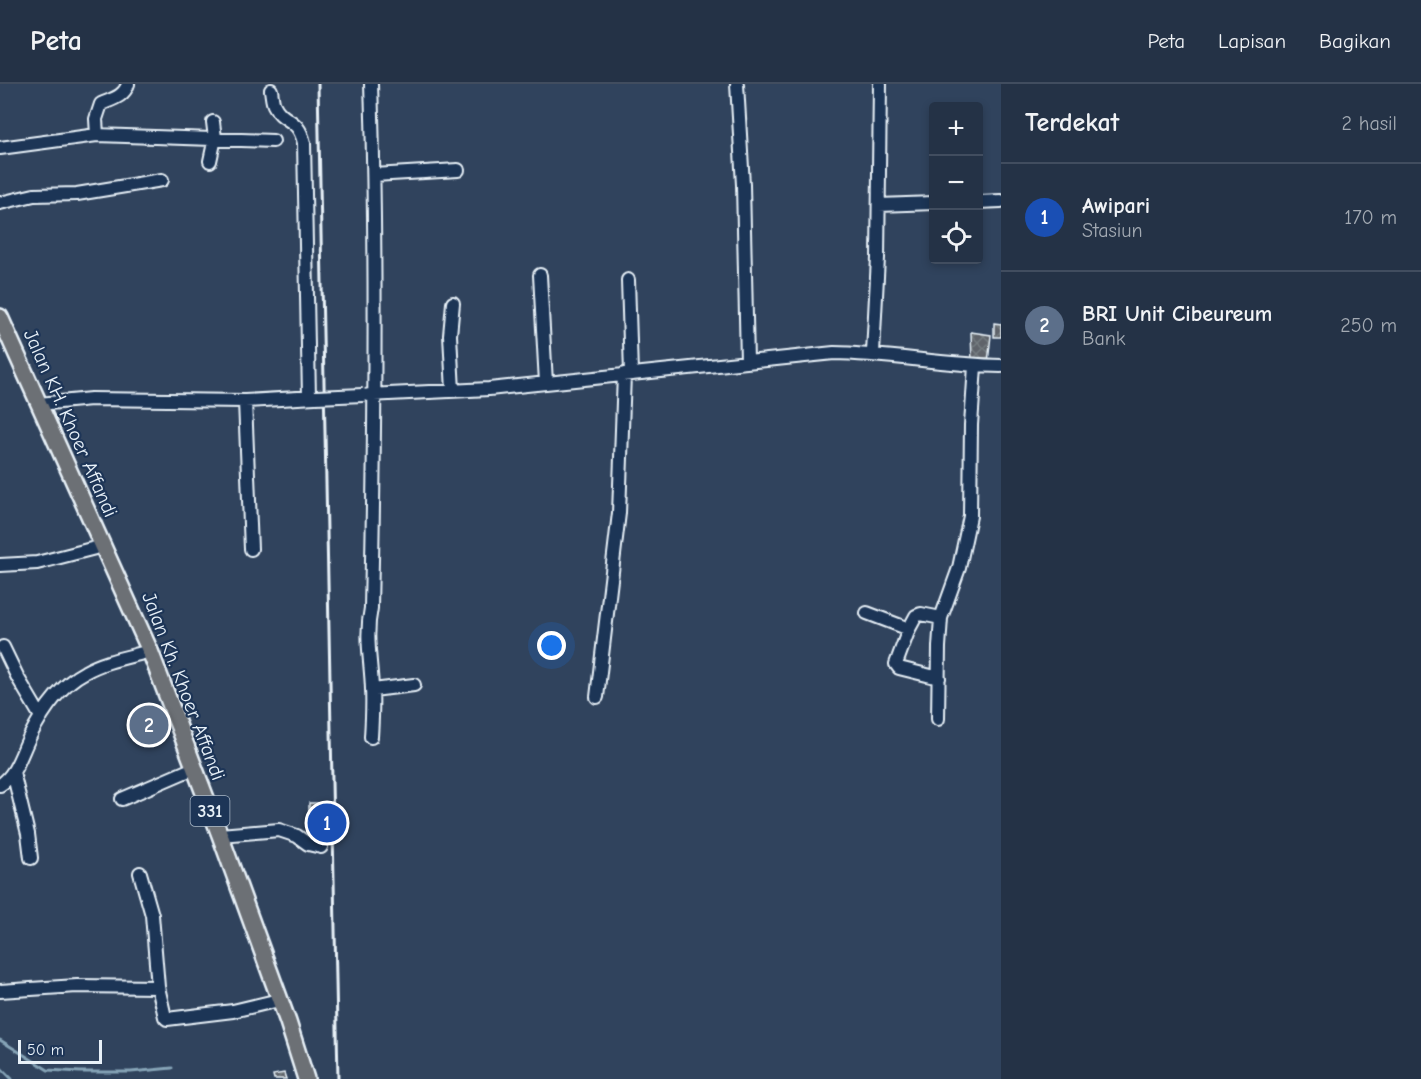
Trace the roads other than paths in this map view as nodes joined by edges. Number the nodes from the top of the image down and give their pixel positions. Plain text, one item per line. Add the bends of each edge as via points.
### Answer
1 (128, 84) edge
2 (371, 84) edge
3 (737, 84) edge
4 (880, 84) edge
5 (271, 90) dead end
6 (213, 122) dead end
7 (97, 135) junction
8 (215, 138) junction
9 (273, 141) dead end
10 (0, 148) edge
11 (210, 161) dead end
12 (458, 170) dead end
13 (374, 175) junction
14 (162, 180) dead end
15 (1001, 201) edge
16 (983, 202) edge
17 (0, 203) edge
18 (929, 203) edge
19 (879, 205) junction
20 (540, 275) dead end
21 (628, 280) dead end
22 (453, 303) dead end
23 (0, 317) edge
24 (873, 353) junction
25 (747, 361) junction
26 (975, 366) junction
27 (1001, 366) edge
28 (628, 374) junction
29 (546, 382) junction
30 (453, 391) junction
31 (370, 395) junction
32 (313, 397) junction
33 (245, 401) junction
34 (39, 404) junction
35 (103, 546) junction
36 (251, 549) dead end
37 (0, 565) edge
38 (867, 613) dead end
39 (941, 618) junction
40 (909, 629) junction
41 (3, 647) dead end
42 (150, 651) junction
43 (939, 678) junction
44 (414, 685) dead end
45 (373, 690) junction
46 (597, 697) dead end
47 (42, 717) junction
48 (938, 719) dead end
49 (371, 737) dead end
50 (194, 768) junction
51 (13, 772) junction
52 (0, 784) edge
53 (122, 798) dead end
54 (220, 834) junction
55 (321, 847) dead end
56 (31, 858) dead end
57 (140, 873) dead end
58 (158, 987) junction
59 (0, 991) edge
60 (279, 1000) junction
61 (306, 1079) edge

1 - 7 street via 121,95 101,104 96,119
2 - 13 street
3 - 25 street
4 - 19 street
5 - 32 street via 274,105 298,126 304,143
6 - 8 street
7 - 8 street
7 - 10 street
8 - 9 street
8 - 11 street
12 - 13 street
13 - 31 street
14 - 17 street via 77,194 40,194
15 - 16 street
18 - 19 street
19 - 24 street
20 - 29 street
21 - 28 street
22 - 30 street
23 - 34 main road, Jalan KH. Khoer Affandi / 331
24 - 25 street via 834,352
24 - 26 street
25 - 28 street
26 - 27 street
26 - 39 street via 970,516 959,568
28 - 29 street
28 - 46 street via 619,513
29 - 30 street
30 - 31 street
31 - 32 street, bridge
31 - 45 street via 371,608 367,645
32 - 33 street
33 - 34 street via 91,399
33 - 36 street
34 - 35 main road, Jalan KH. Khoer Affandi / 331
35 - 37 street via 37,563
35 - 42 main road, Jalan Kh. Khoer Affandi / 331
38 - 40 street
39 - 40 street via 918,614
39 - 43 street
40 - 43 street via 898,668
41 - 47 street
42 - 47 street via 85,672 72,681
42 - 50 main road, Jalan Kh. Khoer Affandi / 331
43 - 48 street
44 - 45 street
45 - 49 street
47 - 51 street
50 - 53 street
50 - 54 main road, Jalan Kh. Khoer Affandi / 331
51 - 52 street
51 - 56 street
54 - 55 street via 279,830
54 - 60 main road, Jalan Kh. Khoer Affandi / 331
57 - 58 street via 152,915
58 - 59 street via 77,986
58 - 60 street via 167,1019 233,1011
60 - 61 main road, Jalan Kh. Khoer Affandi / 331

